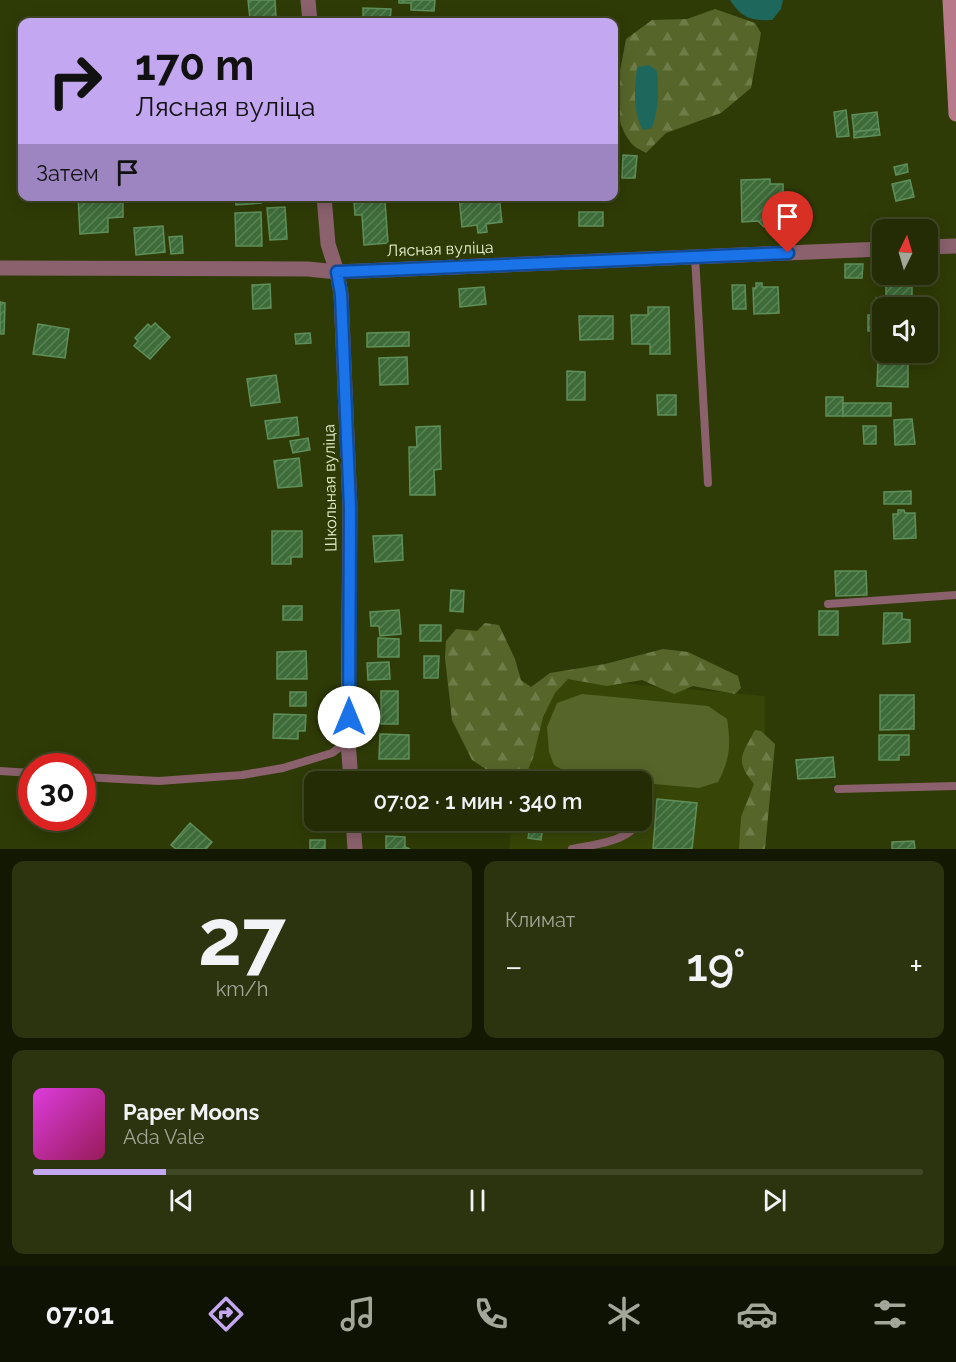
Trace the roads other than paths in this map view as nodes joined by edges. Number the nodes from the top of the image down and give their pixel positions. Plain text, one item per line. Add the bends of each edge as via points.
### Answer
1 (308, 0) edge
2 (950, 0) edge
3 (310, 18) edge
4 (956, 114) edge
5 (324, 201) edge
6 (956, 246) edge
7 (938, 247) edge
8 (872, 249) edge
9 (695, 257) junction
10 (0, 268) edge
11 (337, 272) junction
12 (708, 483) dead end
13 (956, 596) edge
14 (828, 604) dead end
15 (348, 740) junction
16 (0, 771) edge
17 (350, 771) edge
18 (18, 772) edge
19 (96, 778) edge
20 (956, 786) edge
21 (838, 789) dead end
22 (354, 831) edge
23 (631, 831) edge
24 (355, 849) edge
25 (572, 849) edge

1 - 3 street
2 - 4 street
5 - 11 street, Школьная вуліца via 328,244
6 - 7 street
8 - 9 street, Лясная вуліца
9 - 11 street, Лясная вуліца
9 - 12 lane
10 - 11 street, Лясная вуліца
11 - 15 street, Школьная вуліца via 350,508
13 - 14 lane
15 - 17 street, Школьная вуліца
15 - 19 lane via 332,753 242,775 159,782
16 - 18 lane
20 - 21 lane
22 - 24 street
23 - 25 lane via 625,837

